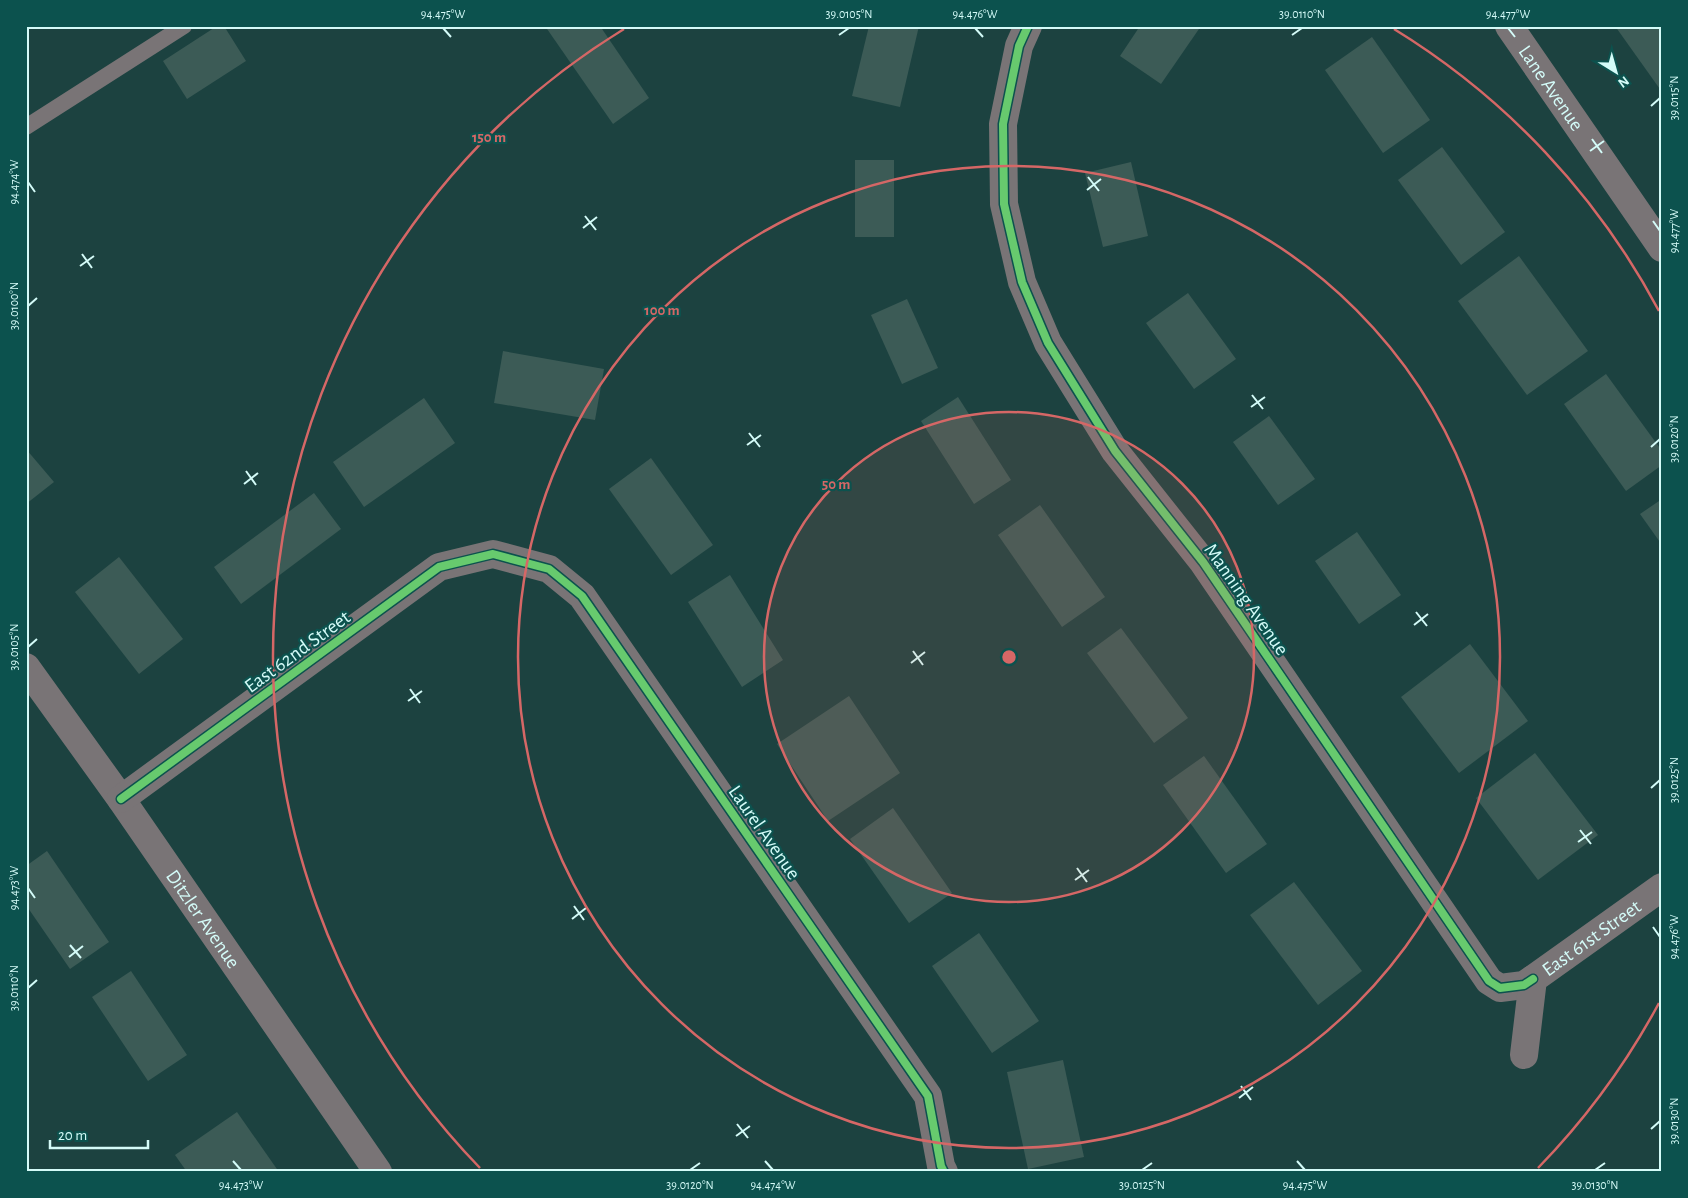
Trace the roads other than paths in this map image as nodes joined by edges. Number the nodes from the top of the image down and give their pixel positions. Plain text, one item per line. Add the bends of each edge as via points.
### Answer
1 (184, 26) edge
2 (1028, 26) edge
3 (1509, 26) edge
4 (26, 127) edge
5 (1662, 248) edge
6 (503, 557) joint
7 (26, 667) edge
8 (121, 799) junction
9 (1662, 887) edge
10 (1533, 980) junction
11 (1524, 1055) dead end
12 (939, 1170) edge
13 (378, 1172) edge

1 - 4 lane
2 - 10 street, Manning Avenue via 1019,46 1003,124 1004,204 1022,282 1048,342 1115,451 1203,562 1489,981 1500,988 1524,985
3 - 5 street, Lane Avenue
6 - 8 street, East 62nd Street via 493,554 439,567
6 - 12 street, Laurel Avenue via 549,569 582,596 928,1096
7 - 8 street, Ditzler Avenue
8 - 13 street, Ditzler Avenue
9 - 10 street, East 61st Street
10 - 11 street, East 61st Street

